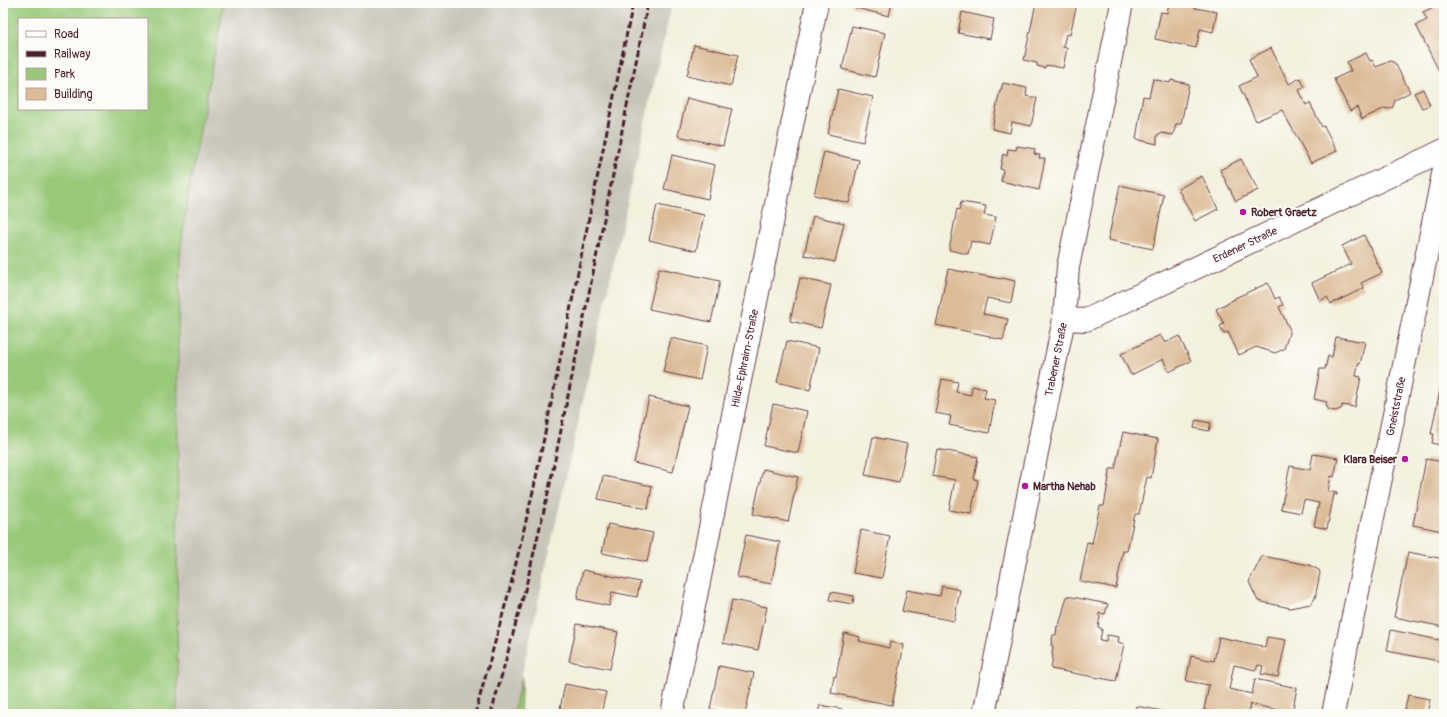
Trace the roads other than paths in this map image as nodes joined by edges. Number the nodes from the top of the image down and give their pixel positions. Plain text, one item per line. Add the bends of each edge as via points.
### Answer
1 (817, 3) edge
2 (1122, 3) edge
3 (1444, 150) edge
4 (1444, 169) edge
5 (1064, 319) junction
6 (672, 714) edge
7 (984, 714) edge
8 (1333, 714) edge

1 - 6 street, Hilde-Ephraim-Straße
2 - 5 street, Trabener Straße via 1068,267
3 - 5 street, Erdener Straße via 1086,320
4 - 8 street, Gneiststraße
5 - 7 street, Trabener Straße

